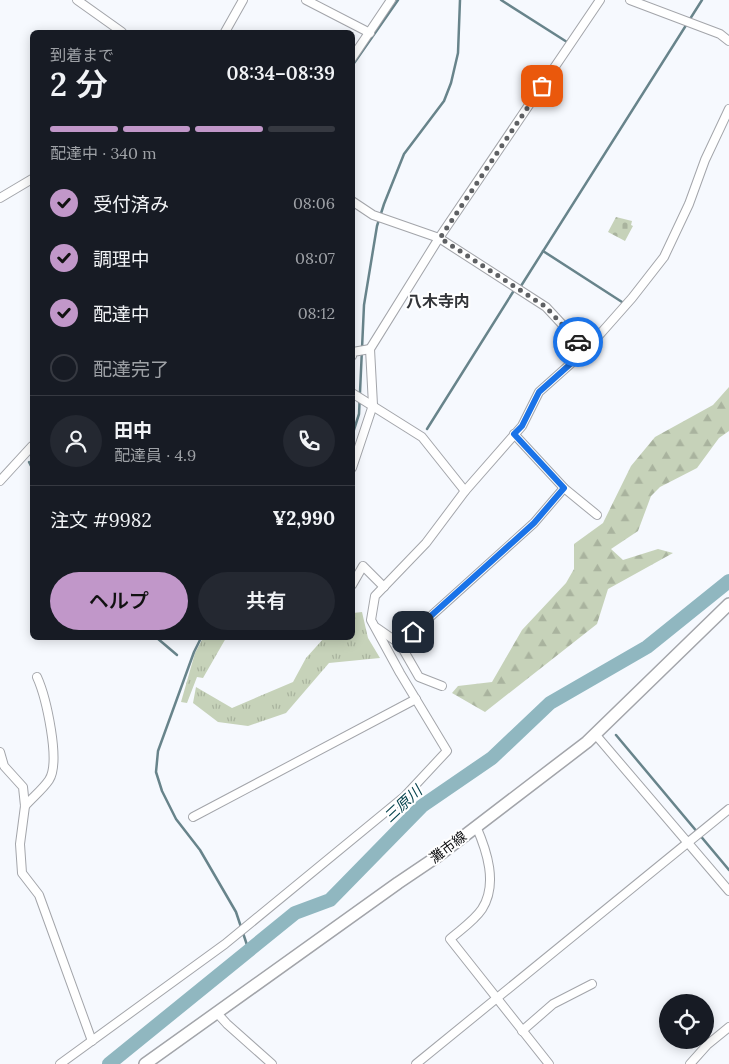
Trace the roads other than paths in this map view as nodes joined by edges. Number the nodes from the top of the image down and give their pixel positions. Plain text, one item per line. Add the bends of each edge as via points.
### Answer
1 (77, 0) edge
2 (243, 0) edge
3 (306, 0) edge
4 (391, 0) edge
5 (600, 0) edge
6 (630, 0) edge
7 (119, 30) edge
8 (226, 30) edge
9 (370, 33) junction
10 (729, 40) edge
11 (355, 54) edge
12 (729, 109) edge
13 (30, 180) edge
14 (0, 198) edge
15 (355, 204) edge
16 (440, 238) junction
17 (370, 349) junction
18 (586, 350) junction
19 (355, 352) edge
20 (355, 394) edge
21 (371, 404) junction
22 (514, 434) junction
23 (30, 448) edge
24 (355, 458) edge
25 (0, 481) edge
26 (564, 488) junction
27 (466, 491) junction
28 (597, 514) dead end
29 (355, 580) edge
30 (384, 587) junction
31 (729, 604) edge
32 (375, 627) junction
33 (400, 644) junction
34 (37, 677) dead end
35 (442, 686) dead end
36 (416, 699) junction
37 (595, 734) junction
38 (0, 752) edge
39 (24, 806) junction
40 (729, 809) edge
41 (193, 817) dead end
42 (476, 826) junction
43 (688, 842) junction
44 (729, 891) edge
45 (592, 984) dead end
46 (497, 998) junction
47 (217, 1012) junction
48 (729, 1027) edge
49 (522, 1031) junction
50 (92, 1041) junction
51 (60, 1064) edge
52 (145, 1064) edge
53 (272, 1064) edge
54 (416, 1064) edge
55 (549, 1064) edge
56 (690, 1064) edge

1 - 7 street
2 - 8 street
3 - 9 street
4 - 9 street
5 - 16 street
6 - 10 street
9 - 11 street
12 - 18 street via 664,257
13 - 14 street
15 - 16 street via 373,215
16 - 17 street
16 - 18 street via 546,307
17 - 19 street
17 - 21 street
18 - 22 street via 539,392 522,426
20 - 21 street
21 - 24 street
21 - 27 street via 422,437
22 - 26 street
22 - 27 street
23 - 25 street
26 - 28 street
26 - 33 street via 534,523
27 - 30 street via 426,543
29 - 30 street via 363,566
30 - 32 street via 375,596 372,620
31 - 37 main road, 灘市線
32 - 33 street
32 - 36 street
33 - 35 street via 419,677
34 - 39 street via 43,690 54,749 50,779
36 - 41 street
36 - 50 street via 447,751 405,796 238,933
37 - 42 main road, 灘市線
37 - 43 street
38 - 39 street via 4,766 23,787
39 - 50 street via 20,844 22,873 39,895
40 - 43 street
42 - 46 street via 489,862 490,890 482,908 450,939
42 - 47 main road, 灘市線
43 - 44 street
43 - 46 street
45 - 49 street via 553,1004
46 - 49 street
46 - 54 street
47 - 52 main road, 灘市線
47 - 53 street
48 - 56 street
49 - 55 street
50 - 51 street

